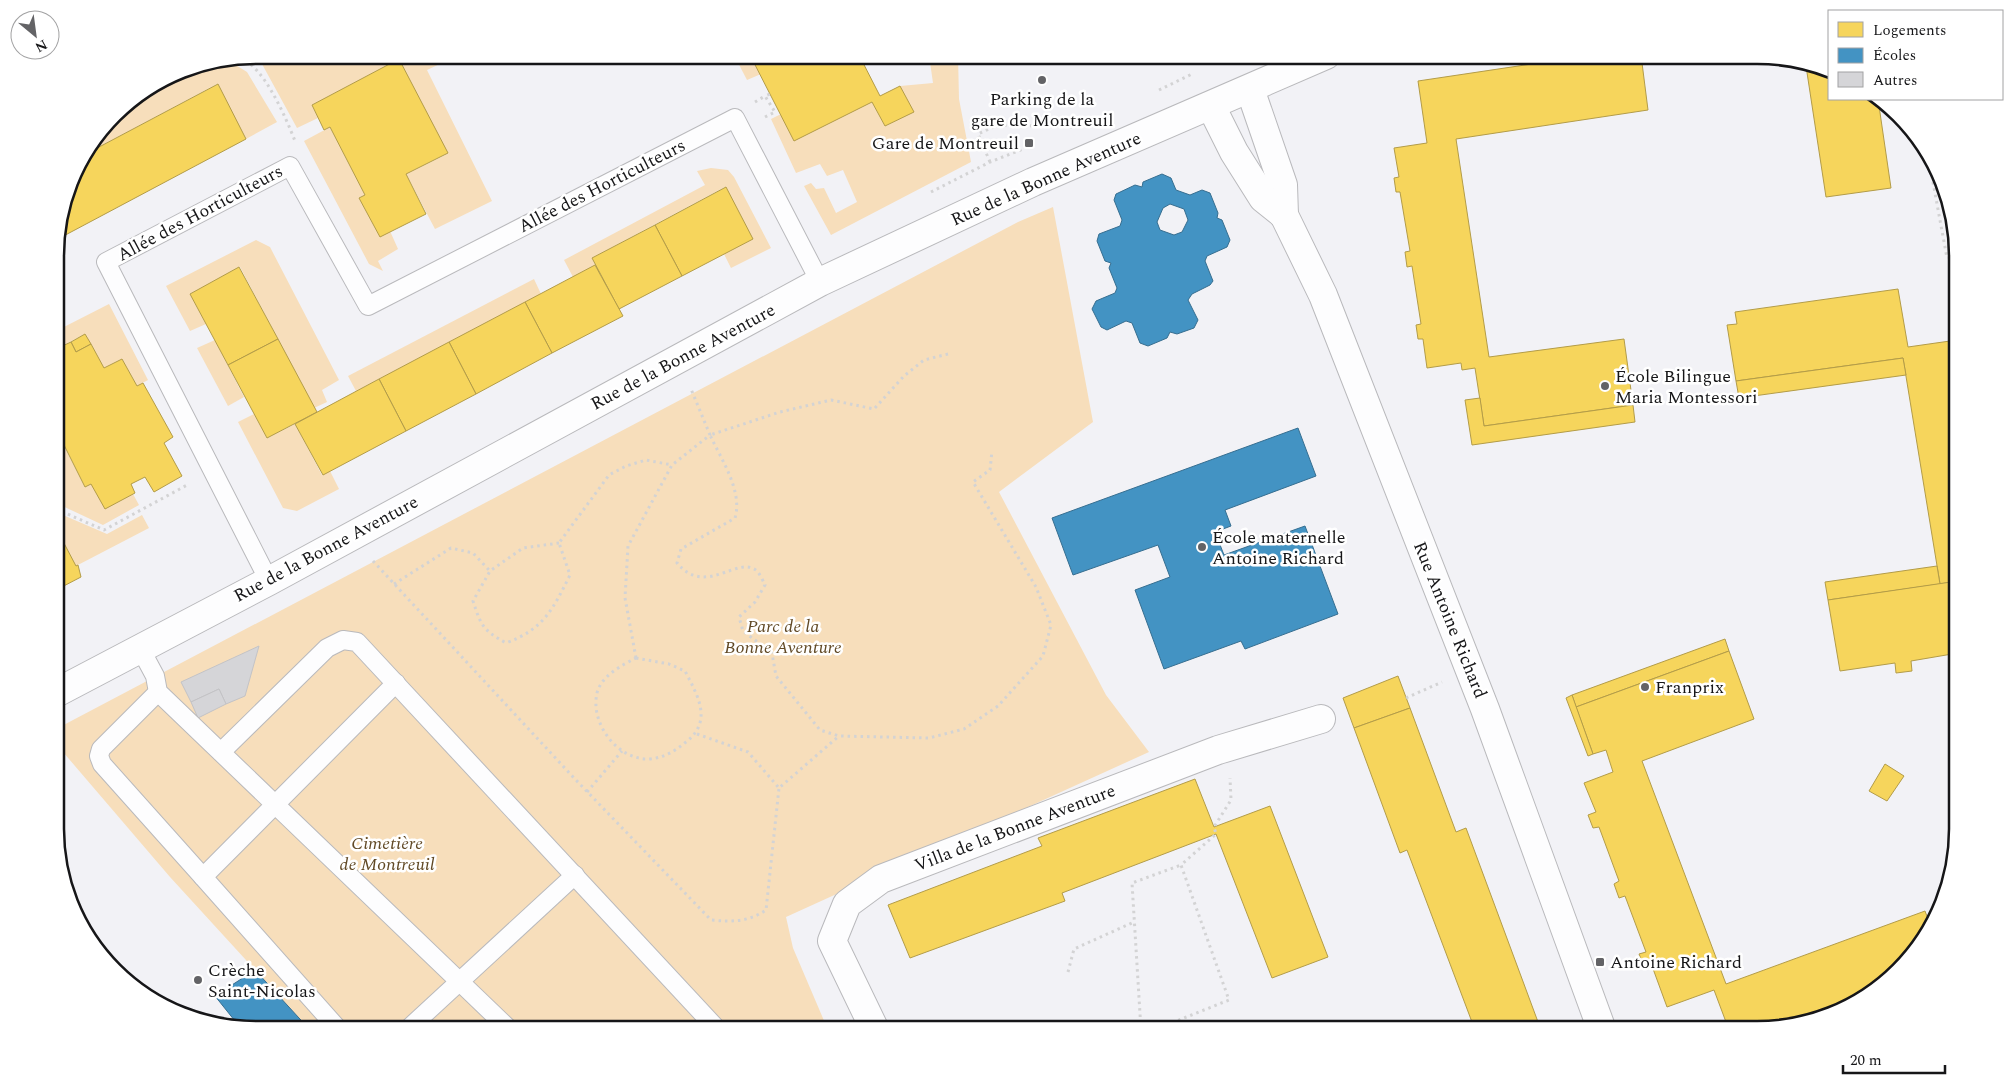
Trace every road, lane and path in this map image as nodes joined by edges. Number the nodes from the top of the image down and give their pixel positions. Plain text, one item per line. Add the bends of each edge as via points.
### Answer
1 (250, 64) edge
2 (1306, 64) edge
3 (1250, 89) junction
4 (770, 94) dead end
5 (765, 96) junction
6 (755, 102) dead end
7 (1211, 106) junction
8 (764, 116) dead end
9 (1081, 128) dead end
10 (990, 162) dead end
11 (290, 166) junction
12 (1932, 174) edge
13 (1284, 215) junction
14 (1949, 258) edge
15 (820, 282) junction
16 (948, 354) dead end
17 (676, 359) junction
18 (710, 435) junction
19 (992, 451) dead end
20 (672, 465) junction
21 (196, 480) dead end
22 (64, 512) edge
23 (350, 536) junction
24 (559, 543) junction
25 (490, 571) junction
26 (269, 581) junction
27 (394, 584) junction
28 (140, 648) junction
29 (636, 658) junction
30 (1470, 670) junction
31 (396, 683) junction
32 (64, 689) edge
33 (158, 692) junction
34 (1406, 698) dead end
35 (1321, 719) dead end
36 (697, 734) junction
37 (839, 736) junction
38 (1218, 750) junction
39 (622, 751) junction
40 (221, 752) junction
41 (779, 788) junction
42 (588, 792) junction
43 (276, 805) junction
44 (1181, 865) junction
45 (575, 875) junction
46 (203, 877) junction
47 (1134, 922) junction
48 (1068, 972) dead end
49 (460, 982) junction
50 (331, 1021) edge
51 (417, 1021) edge
52 (501, 1021) edge
53 (710, 1021) edge
54 (871, 1021) edge
55 (1140, 1021) edge
56 (1177, 1021) edge
57 (1599, 1021) edge

1 - 11 path via 255,67 296,142
2 - 3 street, Rue de la Bonne Aventure
3 - 7 street, Rue de la Bonne Aventure
3 - 13 street, Rue Antoine Richard via 1283,185
4 - 5 path
5 - 6 path
5 - 8 path via 775,112
7 - 13 street, Rue Antoine Richard via 1234,152 1263,198
7 - 15 street, Rue de la Bonne Aventure via 1033,182
9 - 10 path via 998,125 978,134
11 - 15 lane, Allée des Horticulteurs via 368,306 735,118
11 - 26 lane, Allée des Horticulteurs via 106,262
12 - 14 path
13 - 30 street, Rue Antoine Richard via 1323,295
15 - 17 street, Rue de la Bonne Aventure
16 - 18 path via 924,360 904,376 874,410 831,400 780,412
17 - 18 path
17 - 23 street, Rue de la Bonne Aventure
18 - 20 path
18 - 37 path via 734,489 737,509 734,518 681,549 677,564 685,573 699,578 747,567 757,571 765,585 755,602 739,617 743,631 772,652 776,676 820,730
19 - 37 path via 990,470 973,482 1036,587 1051,625 1043,656 998,706 964,729 929,738
20 - 24 path via 646,460 609,475
20 - 29 path via 628,546 625,598
21 - 22 path via 104,530
23 - 26 street, Rue de la Bonne Aventure
23 - 27 path
24 - 25 path via 522,548
24 - 25 path via 570,575 540,625 526,636 506,643 488,633 479,619 474,601
25 - 27 path via 474,553 451,548
26 - 28 street, Rue de la Bonne Aventure
27 - 42 path
28 - 32 street, Rue de la Bonne Aventure
28 - 33 lane
29 - 36 path via 685,671 701,706 701,724
29 - 39 path via 608,676 597,692 597,713 604,733
30 - 34 path
30 - 57 street, Rue Antoine Richard
31 - 40 lane via 357,642 343,640 327,648
31 - 43 lane
31 - 45 lane
33 - 40 lane
33 - 46 lane via 101,749 99,756 102,764
35 - 38 street, Villa de la Bonne Aventure
36 - 39 path via 674,752 660,758 643,758
36 - 41 path via 748,752
37 - 41 path
38 - 44 path via 1231,782 1231,800 1214,826 1216,834
38 - 54 street, Villa de la Bonne Aventure via 881,880 847,904 832,941
39 - 42 path
40 - 43 lane
41 - 42 path via 766,910 732,922 711,920
43 - 46 lane
43 - 49 lane
44 - 47 path via 1132,884
44 - 56 path via 1230,1000
45 - 49 lane
45 - 53 lane
46 - 50 lane
47 - 48 path via 1074,948
47 - 55 path
49 - 51 lane
49 - 52 lane

